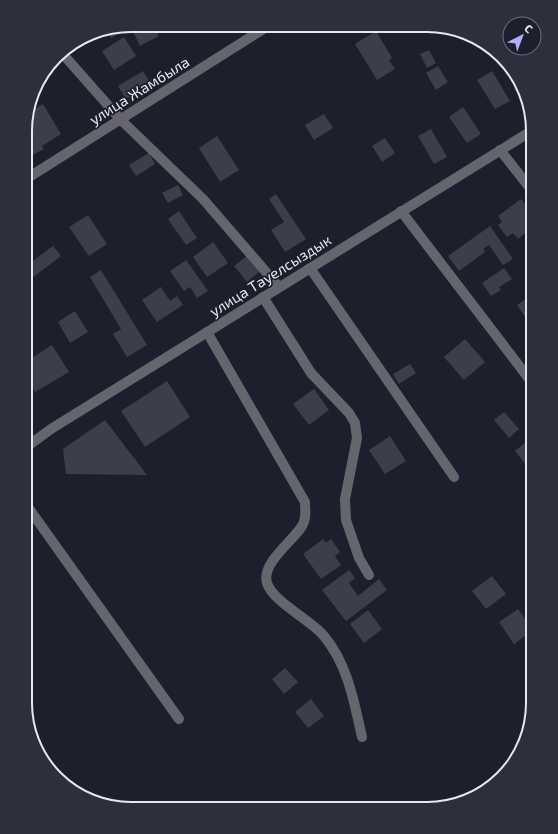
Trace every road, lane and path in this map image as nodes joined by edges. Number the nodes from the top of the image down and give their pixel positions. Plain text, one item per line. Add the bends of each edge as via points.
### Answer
1 (259, 32) edge
2 (66, 57) edge
3 (121, 120) junction
4 (526, 134) edge
5 (500, 150) junction
6 (32, 175) edge
7 (526, 183) edge
8 (401, 212) junction
9 (310, 268) junction
10 (278, 287) junction
11 (263, 296) junction
12 (207, 332) junction
13 (526, 375) edge
14 (32, 443) edge
15 (454, 477) dead end
16 (32, 513) edge
17 (369, 575) dead end
18 (179, 719) dead end
19 (362, 738) dead end

1 - 3 street, улица Жамбыла
2 - 3 street
3 - 6 street, улица Жамбыла
3 - 10 street via 203,199
4 - 5 street, улица Тауелсыздык
5 - 7 street
5 - 8 street, улица Тауелсыздык
8 - 9 street, улица Тауелсыздык
8 - 13 street
9 - 10 street, улица Тауелсыздык
9 - 15 street
10 - 11 street, улица Тауелсыздык
11 - 12 street, улица Тауелсыздык
11 - 17 street via 311,373 349,413 355,423 357,438 345,499 346,520 359,558
12 - 14 street, улица Тауелсыздык
12 - 19 street via 304,502 306,514 303,525 270,564 266,574 267,583 275,595 324,636 349,682
16 - 18 street

